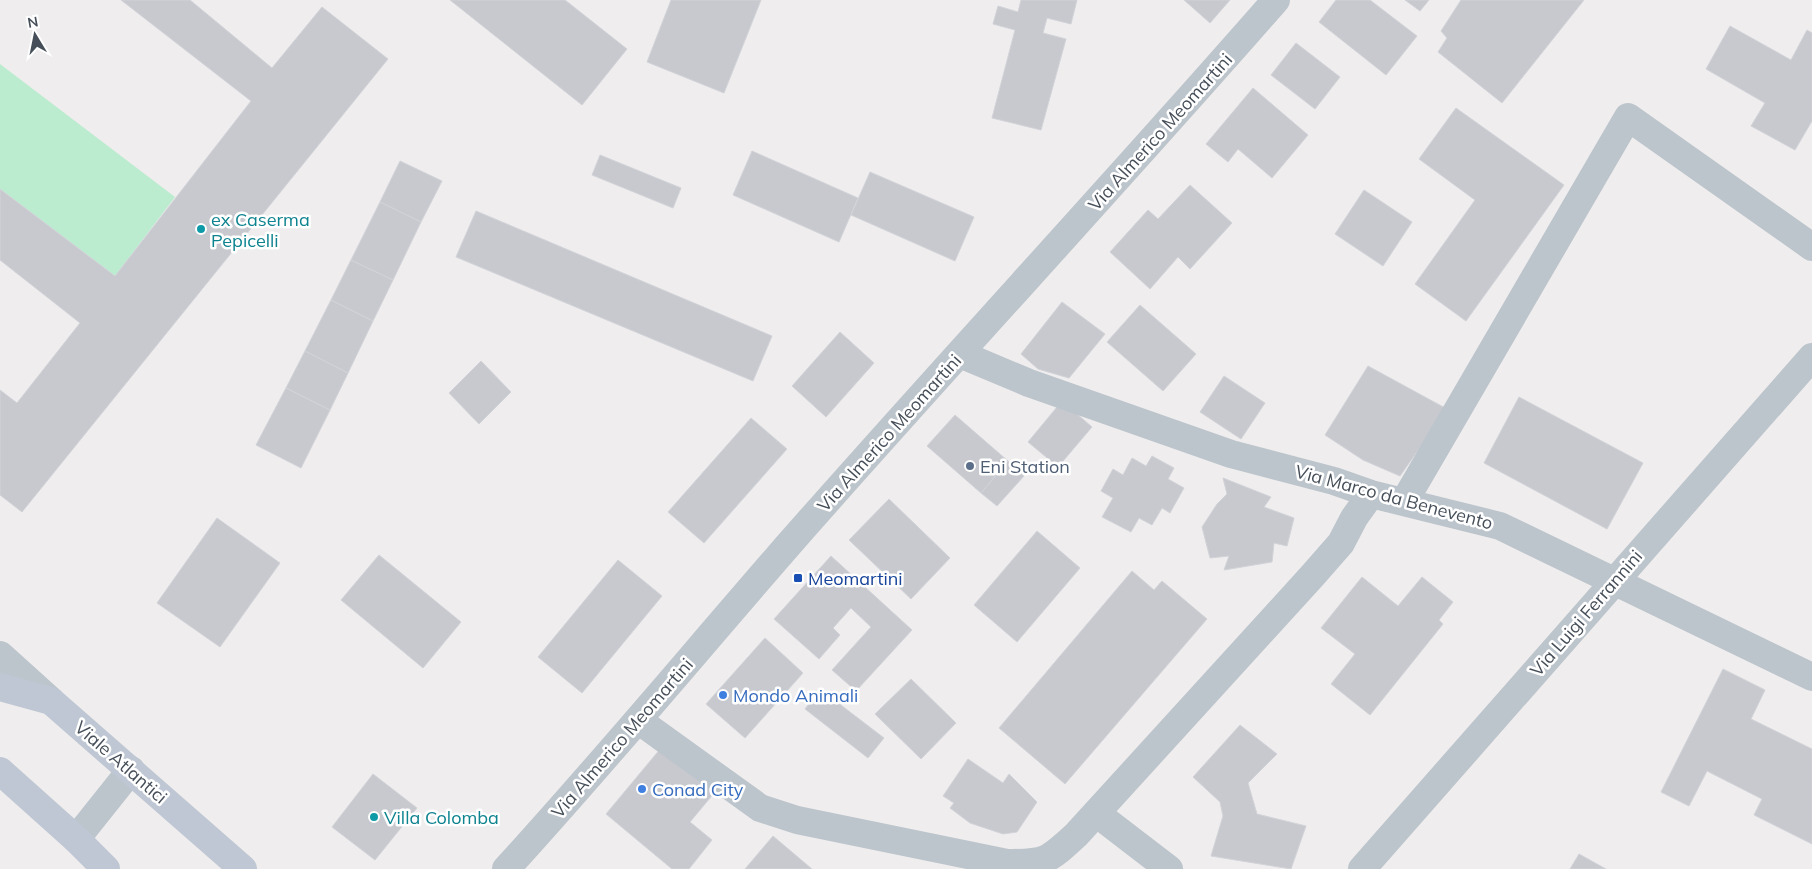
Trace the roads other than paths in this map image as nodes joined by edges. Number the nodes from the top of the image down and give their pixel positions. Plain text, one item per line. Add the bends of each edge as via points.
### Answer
1 (1276, 0) edge
2 (1812, 247) edge
3 (960, 354) junction
4 (1812, 358) edge
5 (1371, 494) junction
6 (1404, 502) junction
7 (1614, 581) junction
8 (0, 655) edge
9 (1812, 677) edge
10 (0, 687) edge
11 (51, 701) junction
12 (638, 720) junction
13 (131, 770) junction
14 (0, 771) edge
15 (1096, 813) junction
16 (76, 839) junction
17 (1061, 864) edge
18 (106, 869) edge
19 (243, 869) edge
20 (506, 869) edge
21 (1169, 869) edge
22 (1362, 869) edge

1 - 3 street, Via Almerico Meomartini
2 - 6 street via 1628,117
3 - 5 street, Via Marco da Benevento via 1030,383 1231,454
3 - 12 street, Via Almerico Meomartini via 790,543
4 - 7 street, Via Luigi Ferrannini
5 - 6 street, Via Marco da Benevento
5 - 15 street via 1341,543 1314,575
6 - 7 street, Via Marco da Benevento via 1500,526
7 - 9 street, Via Marco da Benevento
7 - 22 street, Via Luigi Ferrannini
8 - 11 street, Viale Atlantici
10 - 11 street
11 - 13 street, Viale Atlantici
12 - 17 street via 760,808 797,820 1007,863
12 - 20 street, Via Almerico Meomartini
13 - 16 street
13 - 19 street, Viale Atlantici
14 - 16 street
15 - 17 street
15 - 21 street
16 - 18 street

